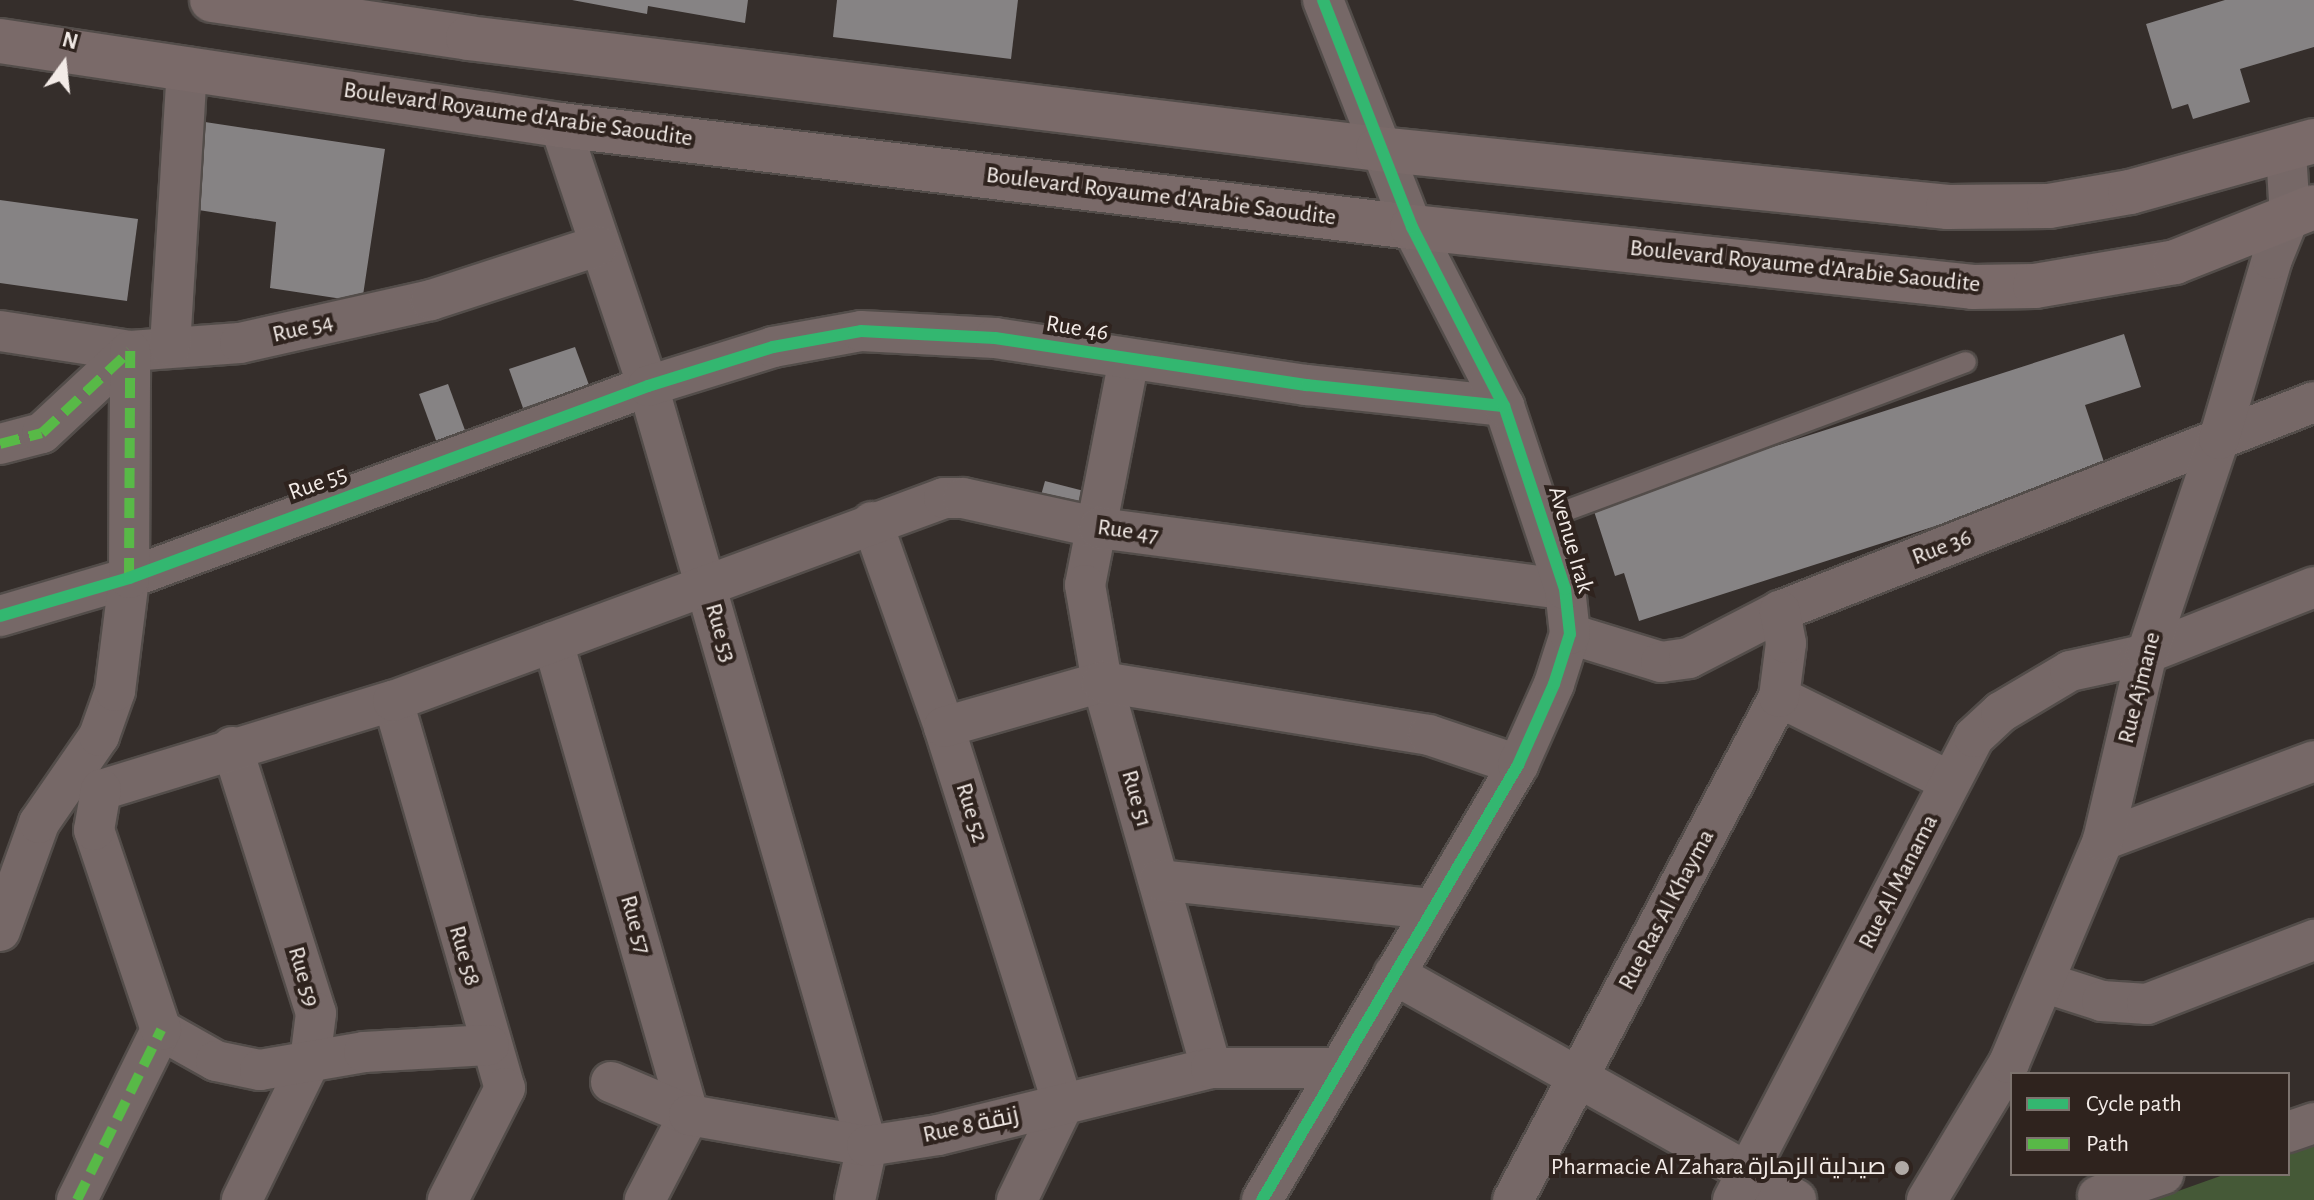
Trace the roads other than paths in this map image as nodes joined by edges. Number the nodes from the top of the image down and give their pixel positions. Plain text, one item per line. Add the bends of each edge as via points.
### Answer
1 (212, 0) edge
2 (1323, 0) edge
3 (468, 38) junction
4 (0, 41) edge
5 (187, 68) junction
6 (445, 104) junction
7 (560, 125) junction
8 (2300, 147) edge
9 (1378, 149) junction
10 (2302, 211) edge
11 (1412, 227) junction
12 (597, 246) junction
13 (0, 331) edge
14 (170, 346) junction
15 (130, 351) junction
16 (1129, 359) junction
17 (1966, 362) dead end
18 (648, 386) junction
19 (2314, 402) edge
20 (1504, 406) junction
21 (2219, 439) junction
22 (0, 444) edge
23 (1544, 519) junction
24 (872, 522) junction
25 (1099, 528) junction
26 (129, 578) junction
27 (2314, 587) edge
28 (708, 589) junction
29 (1565, 589) junction
30 (1780, 611) junction
31 (0, 616) edge
32 (1570, 634) junction
33 (553, 642) junction
34 (2147, 653) junction
35 (1102, 682) junction
36 (1779, 697) junction
37 (393, 701) junction
38 (944, 727) junction
39 (232, 747) junction
40 (2314, 761) edge
41 (1518, 765) junction
42 (87, 779) junction
43 (1949, 781) junction
44 (2103, 840) junction
45 (1159, 880) junction
46 (1431, 909) junction
47 (0, 931) edge
48 (2314, 940) edge
49 (1394, 974) junction
50 (2046, 983) junction
51 (161, 1030) junction
52 (489, 1045) junction
53 (310, 1061) junction
54 (1211, 1068) junction
55 (1335, 1068) junction
56 (2016, 1068) edge
57 (2010, 1077) edge
58 (1578, 1081) junction
59 (611, 1082) dead end
60 (1063, 1105) junction
61 (689, 1115) junction
62 (2314, 1123) edge
63 (2290, 1131) edge
64 (867, 1146) junction
65 (2155, 1176) edge
66 (1740, 1187) edge
67 (2097, 1190) edge
68 (77, 1200) edge
69 (242, 1200) edge
70 (448, 1200) edge
71 (645, 1200) edge
72 (855, 1200) edge
73 (1017, 1200) edge
74 (1262, 1200) edge
75 (1513, 1200) edge
76 (1796, 1200) edge
77 (1927, 1200) edge

1 - 3 main road
2 - 9 street, Avenue Irak
3 - 6 main road
3 - 9 main road
4 - 5 main road, Boulevard Royaume d'Arabie Saoudite
5 - 6 main road, Boulevard Royaume d'Arabie Saoudite
5 - 14 street
6 - 7 main road, Boulevard Royaume d'Arabie Saoudite
7 - 11 main road, Boulevard Royaume d'Arabie Saoudite
7 - 12 street, Rue 53
8 - 9 main road via 2130,192 2049,206 1948,207
8 - 10 street, Rue Ajmane
9 - 11 street, Avenue Irak
10 - 11 main road, Boulevard Royaume d'Arabie Saoudite via 2175,262 2035,286 1988,287
10 - 21 street, Rue Ajmane via 2272,259
11 - 20 street, Avenue Irak
12 - 14 street, Rue 54 via 431,300 240,343
12 - 18 street, Rue 53
13 - 15 street, Rue 54
14 - 15 street, Rue 54
15 - 22 street via 42,433
15 - 26 street
16 - 18 street, Rue 46 via 920,330 861,331 773,347
16 - 20 street, Rue 46
16 - 25 street, Rue 51
17 - 23 lane
18 - 26 street, Rue 55
18 - 28 street, Rue 53
19 - 21 street, Rue 36
20 - 23 street, Avenue Irak
21 - 30 street, Rue 36
21 - 34 street, Rue Ajmane
23 - 29 street, Avenue Irak
24 - 25 street, Rue 47 via 922,503 963,498
24 - 28 street, Rue 47
24 - 38 street, Rue 52
25 - 29 street, Rue 47
25 - 35 street, Rue 51 via 1085,585
26 - 31 street, Rue 55
26 - 42 street via 115,691
27 - 34 street, Rue Al Manama
28 - 33 street, Rue 47
28 - 64 street, Rue 53
29 - 32 street, Avenue Irak
30 - 32 street, Rue 36 via 1678,660 1642,657
30 - 36 street, Rue Ras Al Khayma via 1786,643
32 - 41 street, Avenue Irak
33 - 37 street, Rue 47
33 - 61 street, Rue 57
34 - 43 street, Rue Al Manama via 2070,671 2013,704 1974,737
34 - 44 street, Rue Ajmane
35 - 38 street
35 - 41 street via 1429,735
35 - 45 street, Rue 51
36 - 43 street
36 - 58 street, Rue Ras Al Khayma
37 - 39 street, Rue 47
37 - 52 street, Rue 58
38 - 60 street, Rue 52
39 - 42 street, Rue 47
39 - 53 street, Rue 59 via 316,1013
40 - 44 street
41 - 46 street, Avenue Irak
42 - 47 street via 39,823
42 - 51 street via 94,830
43 - 66 street, Rue Al Manama
44 - 50 street, Rue Ajmane
45 - 46 street
45 - 54 street, Rue 51
46 - 49 street, Avenue Irak
48 - 50 street via 2147,1004 2102,1001
49 - 55 street, Avenue Irak
49 - 58 street
50 - 56 street, Rue Ajmane
51 - 53 street via 216,1061 260,1070
51 - 68 street
52 - 53 street via 364,1052
52 - 70 street, Rue 58 via 505,1088
53 - 69 street, Rue 59
54 - 55 street, Rue 8 زنقة
54 - 60 street, Rue 8 زنقة
55 - 74 street, Avenue Irak
57 - 77 street, Rue Ajmane
58 - 66 street
58 - 75 street, Rue Ras Al Khayma
59 - 61 street, Rue 8 زنقة
60 - 64 street, Rue 8 زنقة
60 - 73 street
61 - 64 street, Rue 8 زنقة
61 - 71 street
62 - 63 street
64 - 72 street
65 - 67 street
66 - 76 street

